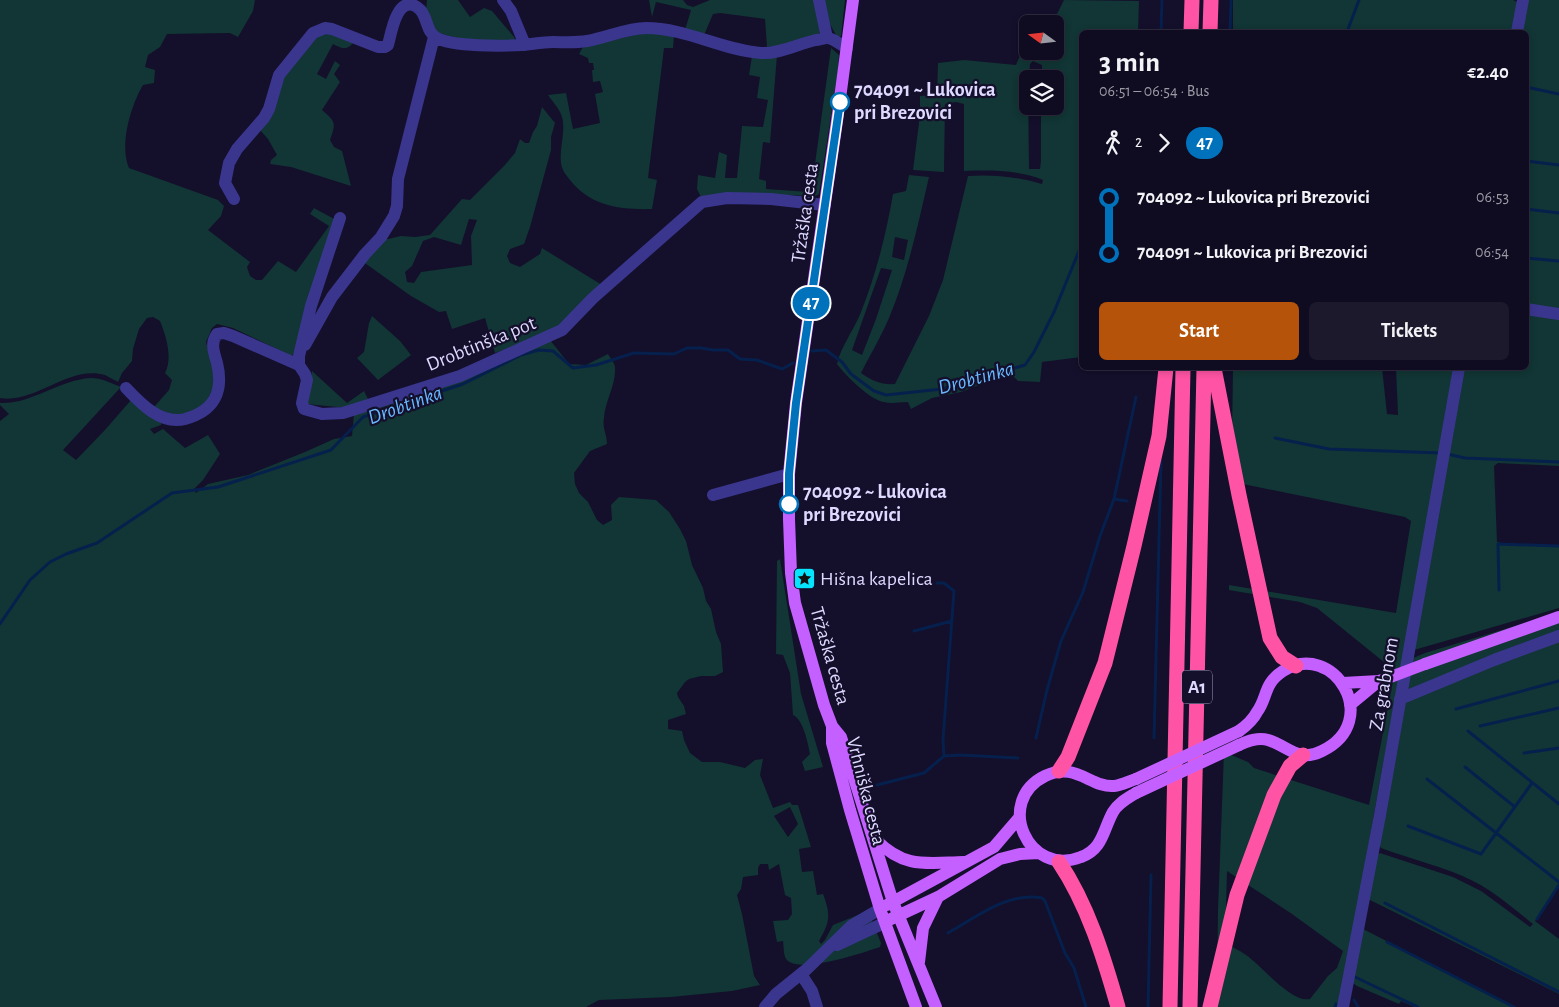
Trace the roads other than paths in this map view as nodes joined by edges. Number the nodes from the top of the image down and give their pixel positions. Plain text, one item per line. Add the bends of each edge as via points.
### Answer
1 (503, 0) edge
2 (818, 0) edge
3 (853, 0) edge
4 (1192, 0) edge
5 (1211, 0) edge
6 (1523, 0) edge
7 (1191, 30) edge
8 (1210, 30) edge
9 (1517, 30) edge
10 (434, 37) junction
11 (828, 38) junction
12 (525, 45) junction
13 (847, 48) junction
14 (234, 198) dead end
15 (825, 205) junction
16 (340, 218) dead end
17 (1529, 310) edge
18 (1559, 314) edge
19 (299, 360) junction
20 (1166, 370) edge
21 (1183, 370) edge
22 (1204, 370) edge
23 (1214, 370) edge
24 (1459, 370) edge
25 (126, 388) dead end
26 (789, 474) junction
27 (713, 494) dead end
28 (1559, 617) edge
29 (1559, 636) edge
30 (1296, 666) junction
31 (1383, 679) junction
32 (1343, 684) junction
33 (1400, 699) junction
34 (1350, 704) junction
35 (832, 726) junction
36 (1309, 754) junction
37 (1059, 771) junction
38 (1019, 818) junction
39 (873, 837) junction
40 (1039, 853) junction
41 (966, 862) junction
42 (1059, 862) junction
43 (938, 897) junction
44 (893, 902) junction
45 (880, 909) junction
46 (898, 915) junction
47 (884, 922) junction
48 (828, 949) junction
49 (919, 964) junction
50 (801, 974) junction
51 (765, 1007) edge
52 (817, 1007) edge
53 (916, 1007) edge
54 (936, 1007) edge
55 (1118, 1007) edge
56 (1170, 1007) edge
57 (1190, 1007) edge
58 (1210, 1007) edge
59 (1343, 1007) edge

1 - 12 street
2 - 11 street
3 - 13 main road, Tržaška cesta
4 - 7 highway
5 - 8 highway
6 - 9 street
10 - 12 street via 488,46
10 - 14 street via 423,14 410,4 400,9 386,48 332,29 324,28 313,33 279,75 266,113 228,163 225,183
10 - 19 street via 398,179 394,216 332,297
11 - 12 street via 761,53 668,30 645,28 588,41
11 - 13 street
13 - 15 main road, Tržaška cesta
15 - 19 street, Drobtinška pot via 744,198 702,202 593,298 562,330 460,376 343,413 322,414 304,409 302,403 307,380
15 - 26 main road, Tržaška cesta
16 - 19 street via 313,298
17 - 18 street
19 - 25 street via 224,333 217,334 212,345 218,366 218,392 203,413 182,420 164,418 142,404
20 - 37 highway via 1159,436 1105,663 1068,757
21 - 56 highway, A1
22 - 57 highway, A1
23 - 30 highway via 1270,638 1282,657
24 - 33 street, Za grabnom
26 - 27 street
26 - 35 main road, Tržaška cesta via 788,519 795,603
28 - 31 main road, bridge
29 - 33 street
30 - 32 main road via 1312,665 1326,669
30 - 37 main road, bridge via 1273,680 1258,711 1239,731 1136,779 1114,786
31 - 32 main road
31 - 34 main road
32 - 34 main road
33 - 59 street, Za grabnom
34 - 36 main road via 1350,719 1335,743
35 - 39 main road, Vrhniška cesta via 841,737
35 - 45 main road, Vrhniška cesta via 832,743
36 - 42 main road, bridge via 1295,753 1268,740 1255,739 1239,745 1121,802 1094,849 1081,857
36 - 58 highway via 1290,766 1274,795 1237,894
37 - 38 main road via 1035,782 1023,799
38 - 40 main road via 1028,843
38 - 41 main road via 994,846
39 - 41 main road via 888,852 909,861
39 - 44 main road, Vrhniška cesta
40 - 42 main road
40 - 43 main road via 1000,859
41 - 44 main road
42 - 55 highway via 1071,879 1090,924
43 - 46 main road
43 - 49 main road via 923,928
44 - 45 main road
44 - 46 main road, Vrhniška cesta
45 - 47 main road, Vrhniška cesta
45 - 48 street via 851,926
46 - 47 main road
46 - 49 main road, Vrhniška cesta
47 - 48 street
47 - 53 main road, Vrhniška cesta
48 - 50 street
49 - 54 main road, Vrhniška cesta
50 - 51 street
50 - 52 street

